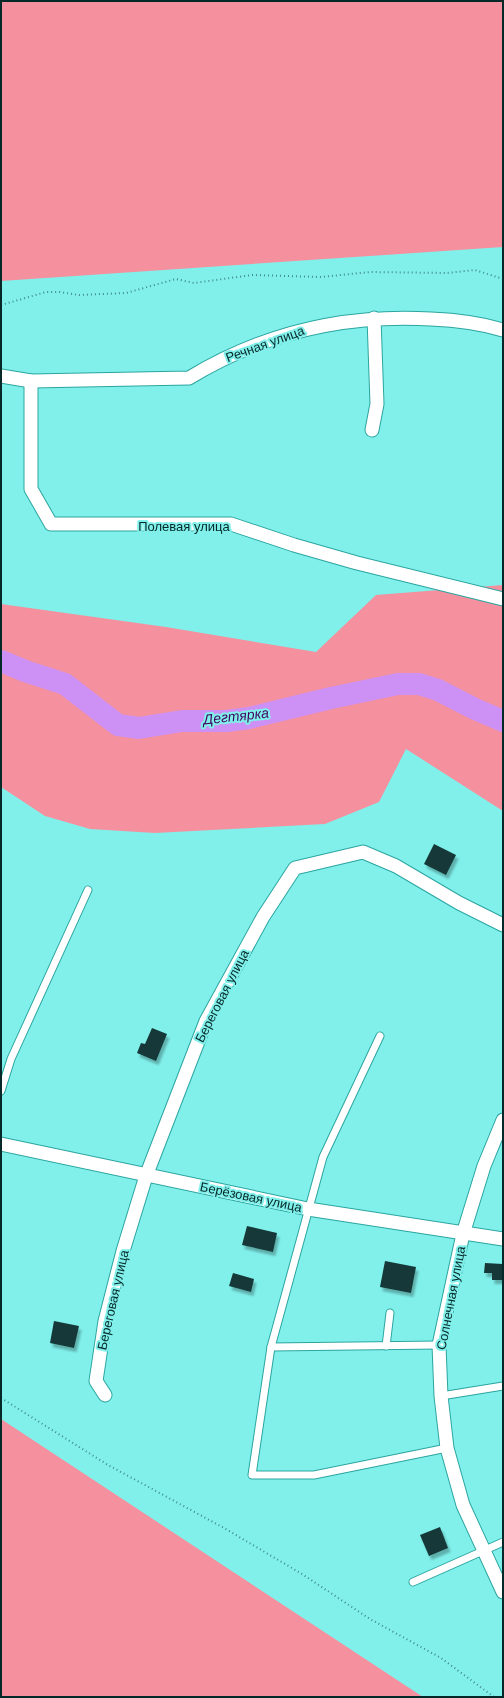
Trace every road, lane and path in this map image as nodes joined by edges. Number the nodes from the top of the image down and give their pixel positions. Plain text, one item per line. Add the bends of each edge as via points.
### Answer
1 (503, 279) edge
2 (1, 305) edge
3 (374, 318) junction
4 (503, 330) edge
5 (1, 376) edge
6 (30, 381) junction
7 (372, 430) dead end
8 (503, 599) edge
9 (88, 890) dead end
10 (503, 925) edge
11 (380, 1036) dead end
12 (1, 1091) edge
13 (503, 1120) edge
14 (1, 1144) edge
15 (146, 1176) junction
16 (308, 1209) junction
17 (463, 1234) junction
18 (503, 1239) edge
19 (390, 1313) dead end
20 (439, 1345) junction
21 (386, 1346) junction
22 (270, 1347) junction
23 (503, 1386) edge
24 (105, 1395) dead end
25 (441, 1396) junction
26 (1, 1398) edge
27 (447, 1448) junction
28 (503, 1542) edge
29 (484, 1550) junction
30 (413, 1582) dead end
31 (503, 1592) edge
32 (494, 1697) edge

1 - 2 path via 475,270 447,273 370,272 321,277 252,275 194,283 176,279 126,293 79,295 46,292
3 - 4 street, Речная улица via 455,320
3 - 6 street, Речная улица via 300,329 247,348 189,378
3 - 7 street via 377,404
5 - 6 street, Речная улица
6 - 8 street, Полевая улица via 30,489 50,524 231,524 294,546
9 - 12 lane via 11,1059
10 - 15 street, Береговая улица via 396,866 363,852 295,868 264,917 206,1021
11 - 16 lane via 323,1158
13 - 17 street, Солнечная улица via 484,1166
14 - 15 street, Берёзовая улица
15 - 16 street, Берёзовая улица
15 - 24 street, Береговая улица via 105,1321 96,1381
16 - 17 street, Берёзовая улица
16 - 22 lane
17 - 18 street, Берёзовая улица
17 - 20 street, Солнечная улица
19 - 21 lane
20 - 21 lane
20 - 25 street, Солнечная улица
21 - 22 lane
22 - 27 lane via 252,1475 314,1475
23 - 25 lane
25 - 27 street, Солнечная улица
26 - 32 path via 108,1465 224,1528 370,1619 441,1658
27 - 29 street, Солнечная улица via 463,1505
28 - 29 lane
29 - 30 lane
29 - 31 street, Солнечная улица

